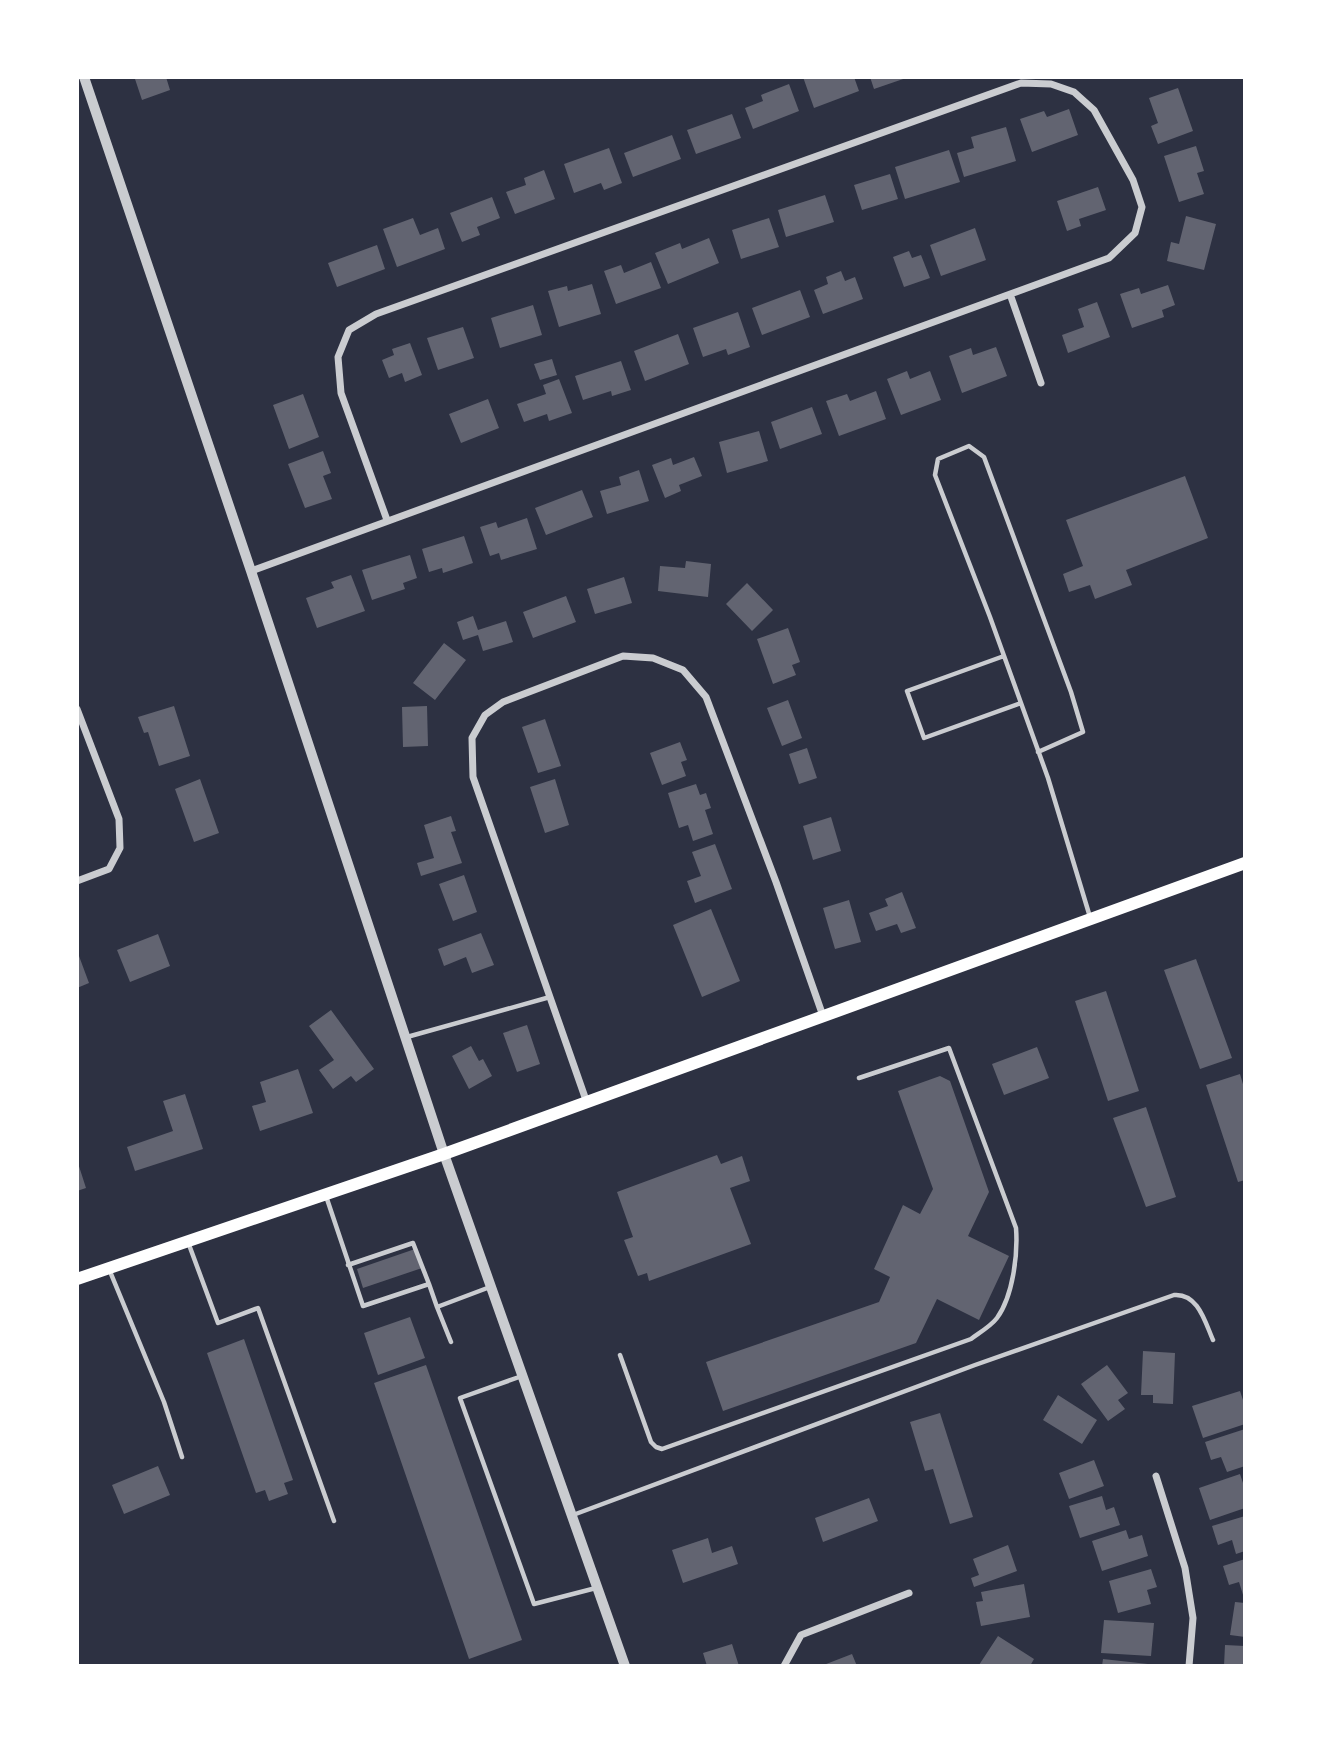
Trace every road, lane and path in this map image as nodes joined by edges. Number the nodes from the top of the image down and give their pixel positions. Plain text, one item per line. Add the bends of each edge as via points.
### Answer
1 (84, 77) edge
2 (1010, 294) junction
3 (1041, 383) dead end
4 (387, 520) junction
5 (251, 571) junction
6 (1004, 656) junction
7 (1021, 703) junction
8 (77, 709) edge
9 (1038, 752) junction
10 (1245, 863) edge
11 (77, 881) edge
12 (1090, 918) junction
13 (550, 997) junction
14 (823, 1016) junction
15 (406, 1038) junction
16 (859, 1078) dead end
17 (587, 1103) junction
18 (444, 1154) junction
19 (325, 1195) junction
20 (187, 1242) junction
21 (348, 1265) junction
22 (109, 1268) junction
23 (77, 1279) edge
24 (429, 1284) junction
25 (491, 1286) junction
26 (437, 1307) junction
27 (1213, 1340) dead end
28 (451, 1342) dead end
29 (620, 1355) dead end
30 (523, 1376) junction
31 (182, 1457) dead end
32 (1156, 1476) dead end
33 (572, 1516) junction
34 (334, 1521) dead end
35 (598, 1588) junction
36 (909, 1593) dead end
37 (625, 1666) edge
38 (784, 1666) edge
39 (1189, 1666) edge

1 - 5 street
2 - 3 street
2 - 4 street
2 - 4 street via 1109,258 1135,233 1142,207 1133,180 1094,110 1074,92 1051,84 1021,83 376,314 349,330 338,357 341,393
4 - 5 street
5 - 15 street
6 - 7 lane
6 - 7 lane via 907,691 924,738
6 - 9 lane via 935,475 938,458 969,446 984,457 1083,732
7 - 9 lane
8 - 11 street via 119,819 120,848 109,869
9 - 12 lane
10 - 12 main road
12 - 14 main road
13 - 14 street via 473,777 472,738 485,716 503,702 623,656 653,657 683,670 706,697
13 - 15 lane
13 - 17 street
14 - 17 main road
15 - 18 street
16 - 29 lane via 949,1048 1017,1228 1011,1284 996,1318 971,1339 662,1449 651,1442
17 - 18 main road
18 - 19 main road
18 - 25 street
19 - 20 main road
19 - 21 lane
20 - 22 main road
20 - 34 lane via 218,1323 258,1308
21 - 24 lane via 413,1243
21 - 24 lane via 363,1306
22 - 23 main road
22 - 31 lane
24 - 26 lane
25 - 26 lane
25 - 30 street
26 - 28 lane
27 - 33 lane via 1196,1305 1188,1297 1174,1296
30 - 33 street
30 - 35 lane via 460,1398 534,1604
32 - 39 street via 1185,1568 1193,1618
33 - 35 street
35 - 37 street
36 - 38 street via 801,1635

